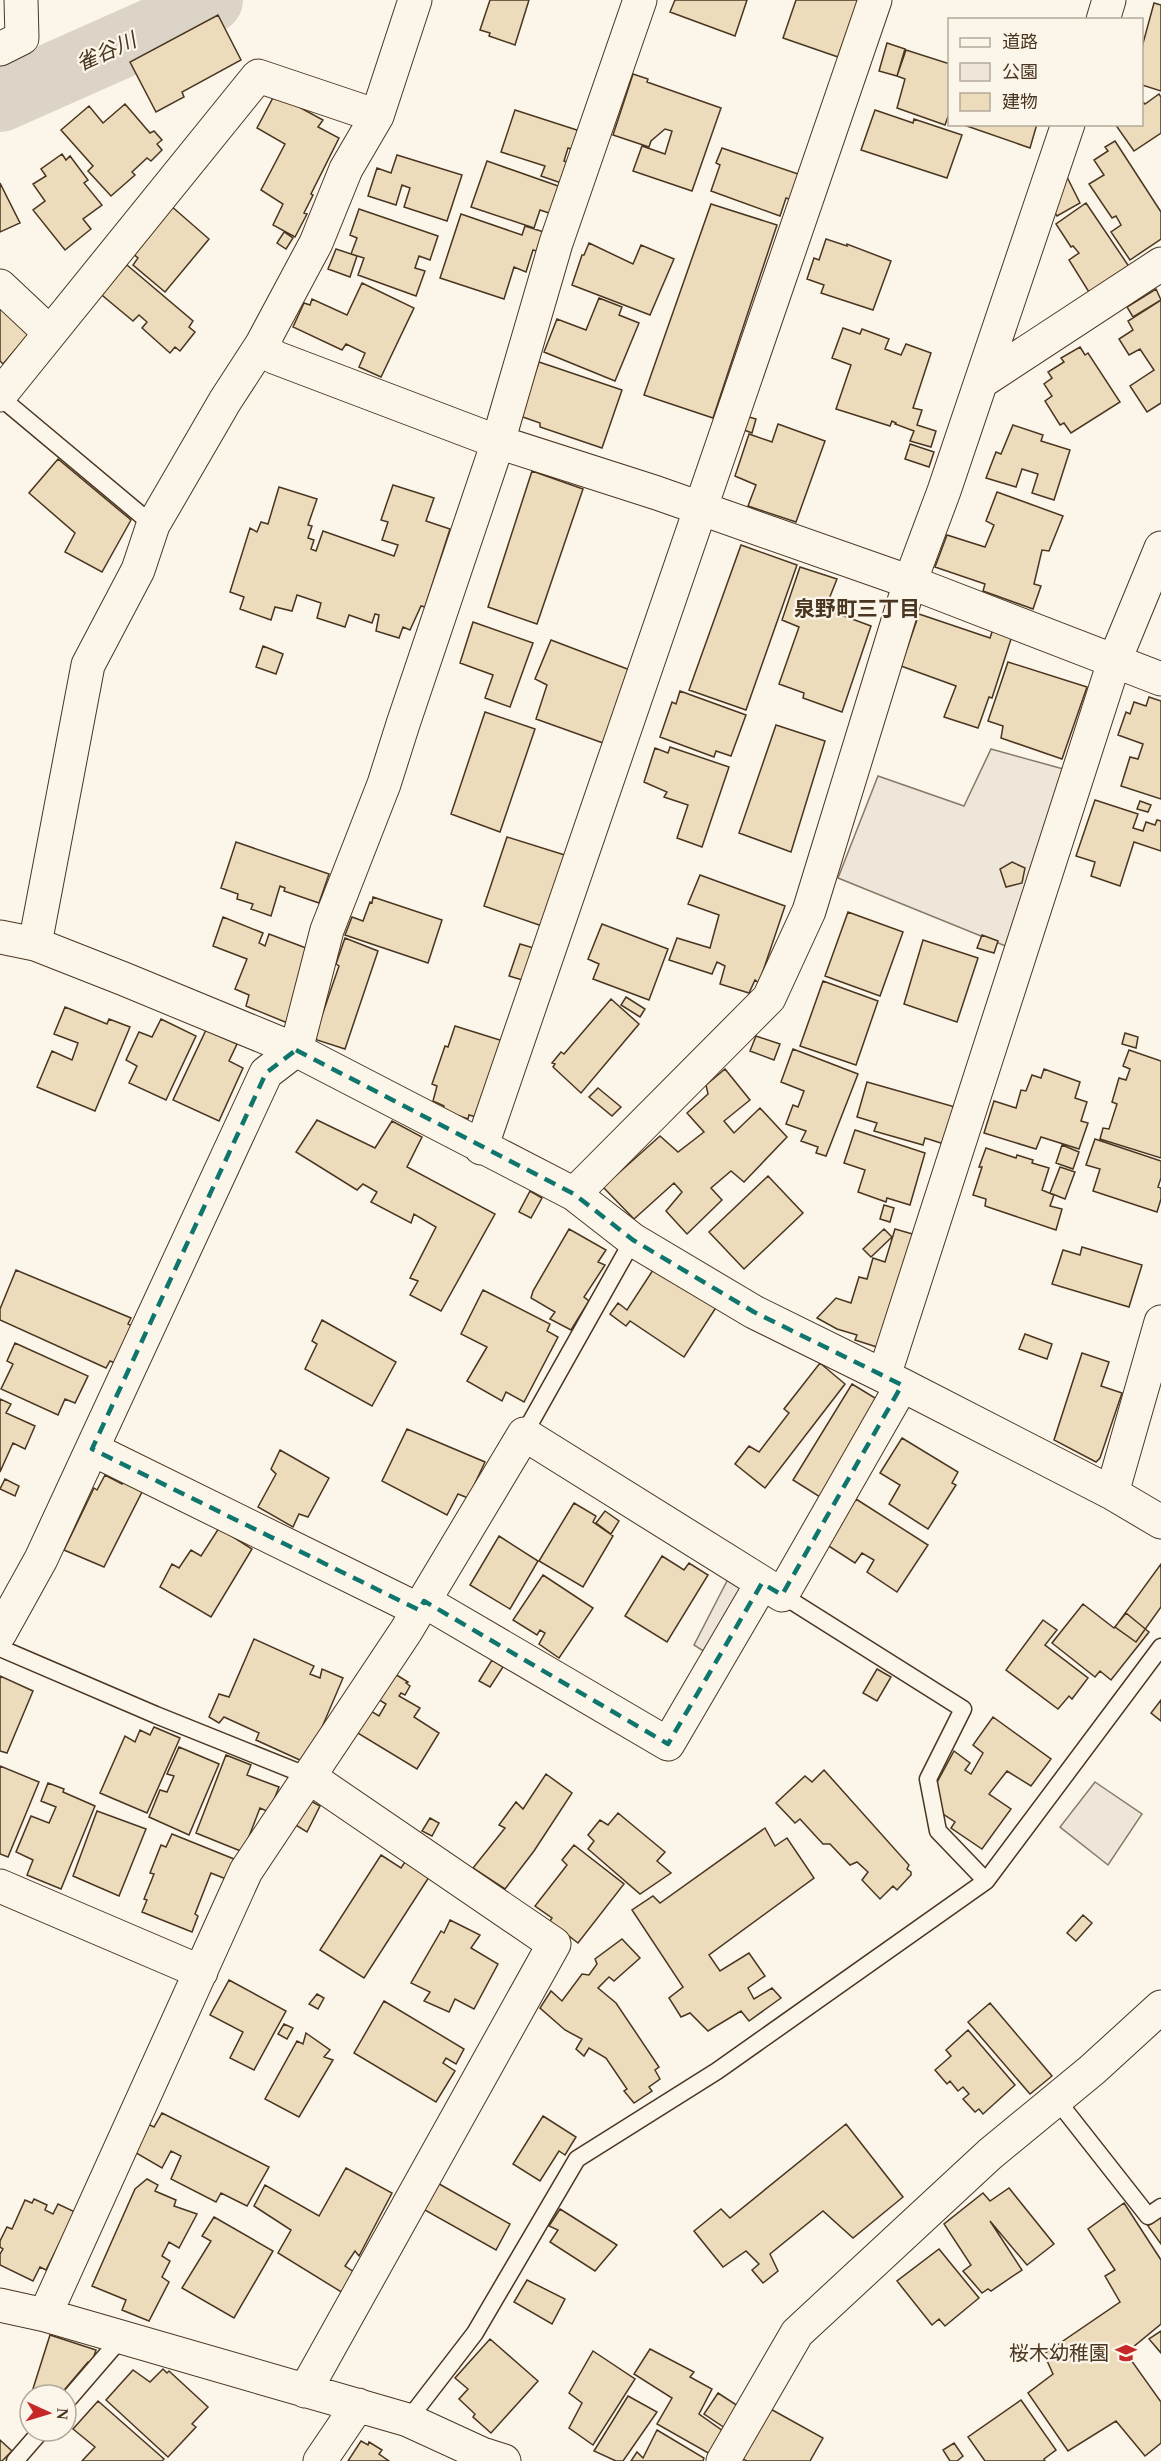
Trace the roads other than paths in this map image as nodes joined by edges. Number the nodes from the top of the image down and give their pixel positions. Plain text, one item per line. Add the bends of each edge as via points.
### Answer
1 (21, 0) edge
2 (416, 0) edge
3 (640, 0) edge
4 (875, 0) edge
5 (1109, 0) edge
6 (1104, 18) edge
7 (0, 49) edge
8 (377, 116) junction
9 (1067, 126) edge
10 (1161, 264) edge
11 (0, 286) edge
12 (50, 333) junction
13 (262, 344) junction
14 (981, 382) junction
15 (0, 396) edge
16 (498, 442) junction
17 (701, 508) junction
18 (153, 525) junction
19 (1161, 548) edge
20 (910, 582) junction
21 (1114, 662) junction
22 (1161, 679) edge
23 (0, 937) edge
24 (35, 944) junction
25 (296, 1050) junction
26 (481, 1148) junction
27 (574, 1194) junction
28 (633, 1240) junction
29 (1160, 1328) edge
30 (893, 1381) junction
31 (524, 1434) junction
32 (92, 1449) junction
33 (1112, 1493) junction
34 (1161, 1522) edge
35 (772, 1589) junction
36 (421, 1606) junction
37 (3, 1619) edge
38 (1161, 1647) edge
39 (0, 1648) edge
40 (308, 1776) junction
41 (986, 1881) junction
42 (0, 1886) edge
43 (201, 1972) junction
44 (1161, 2007) edge
45 (1056, 2099) junction
46 (1161, 2207) edge
47 (0, 2305) edge
48 (45, 2315) junction
49 (122, 2337) junction
50 (78, 2388) edge
51 (305, 2391) junction
52 (358, 2405) junction
53 (408, 2420) junction
54 (31, 2443) edge
55 (488, 2459) edge
56 (15, 2461) edge
57 (320, 2461) edge
58 (723, 2461) edge

1 - 7 street via 22,38
2 - 8 street
3 - 16 street via 556,243
4 - 17 street
5 - 6 street
8 - 12 street via 258,76
8 - 13 street via 346,169 316,243
9 - 14 street
10 - 14 street
11 - 12 street
12 - 15 street
13 - 16 street via 274,357
13 - 18 street
14 - 20 street
15 - 18 lane
16 - 17 street
16 - 25 street via 384,784 327,930
17 - 20 street
17 - 26 street
18 - 24 street via 138,570 88,665
19 - 21 street
20 - 21 street
20 - 27 street via 809,911 769,998
21 - 22 street
21 - 30 street
23 - 24 street
24 - 25 street
25 - 26 street
25 - 32 street via 266,1073
26 - 27 street
27 - 28 street
28 - 30 street via 754,1312
28 - 31 lane
29 - 33 street
30 - 33 street
30 - 35 street
31 - 35 street
31 - 36 street
32 - 36 street
32 - 37 street via 41,1559
33 - 34 street
35 - 36 street via 669,1744
35 - 41 lane via 963,1709 928,1779 939,1831
36 - 40 street
38 - 41 lane
39 - 40 lane
40 - 43 street via 246,1871
40 - 51 street via 554,1944
41 - 53 lane via 717,2070 576,2159 475,2332
42 - 43 street
43 - 48 street
44 - 45 street
45 - 46 lane via 1148,2216
45 - 58 street via 990,2154 797,2333
47 - 48 street
48 - 49 street
49 - 50 lane
49 - 51 street
51 - 52 street
52 - 53 street
52 - 57 street
53 - 55 street
54 - 56 lane

